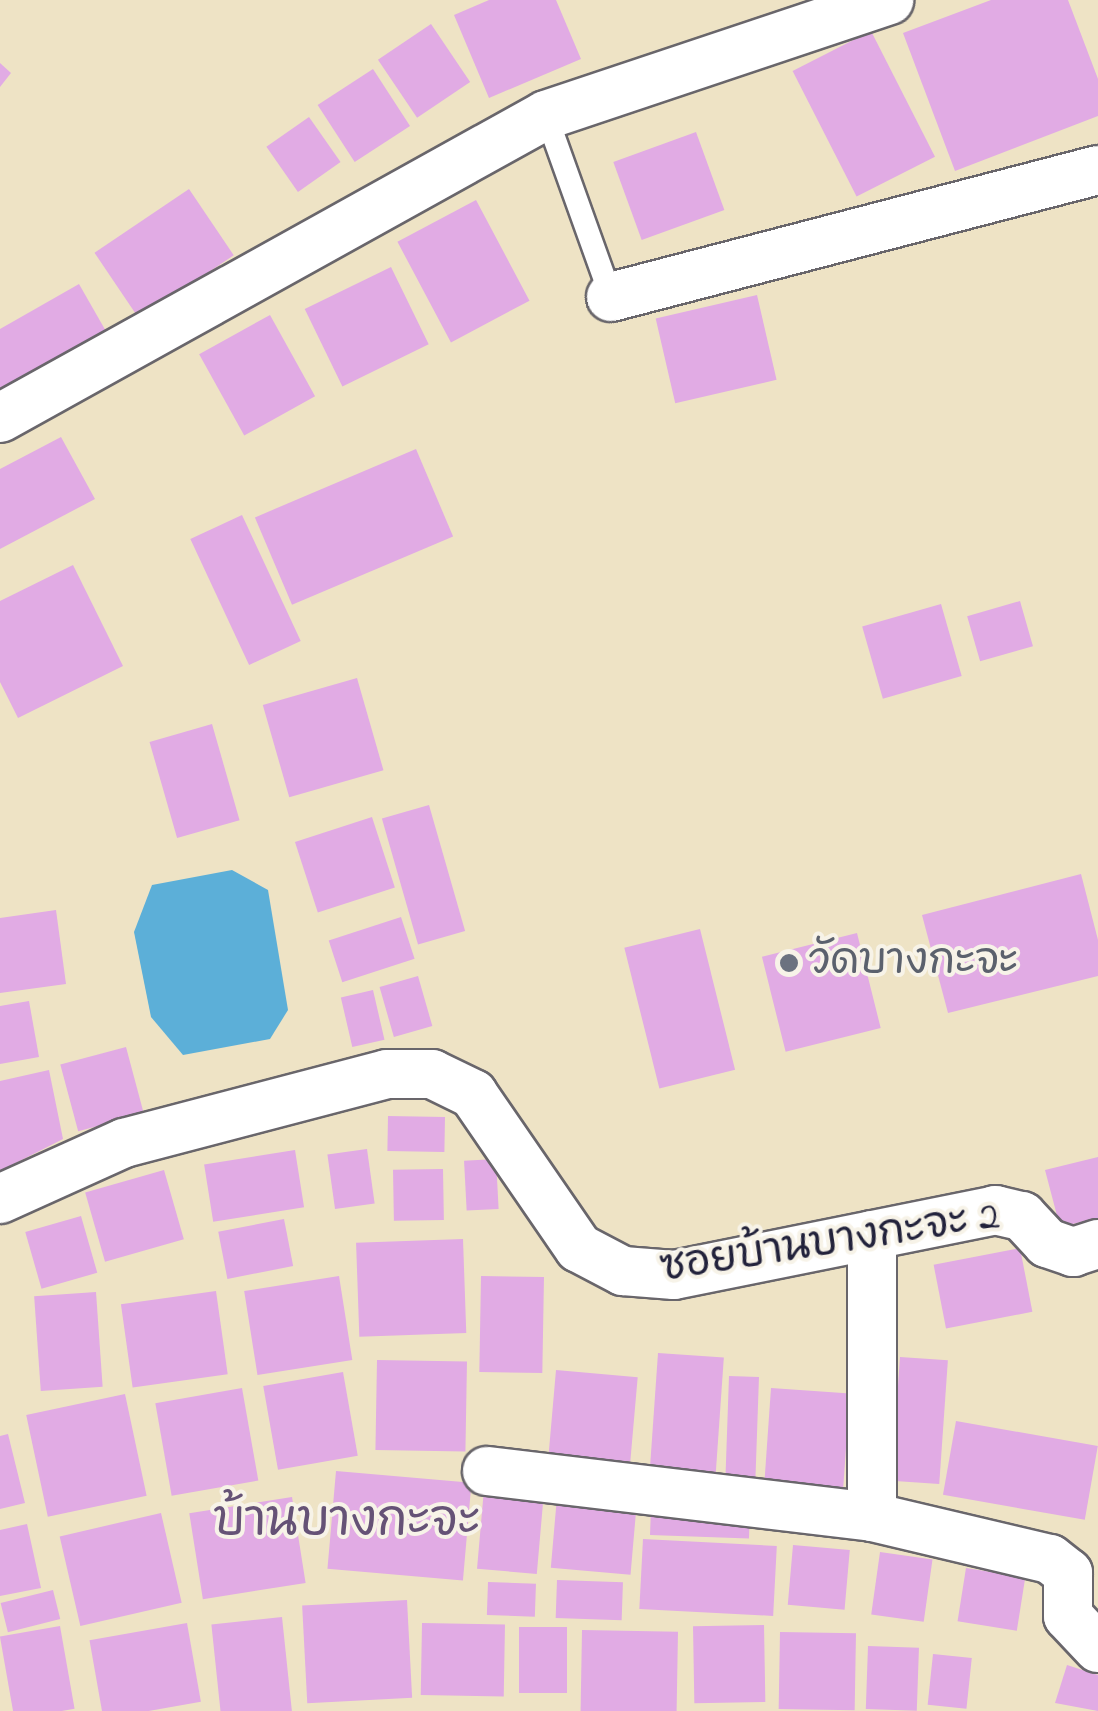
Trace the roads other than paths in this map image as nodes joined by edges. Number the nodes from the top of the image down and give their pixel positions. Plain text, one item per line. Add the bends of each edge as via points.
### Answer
1 (889, 0) edge
2 (546, 115) junction
3 (1098, 170) edge
4 (611, 297) joint
5 (0, 418) edge
6 (0, 1199) edge
7 (872, 1236) junction
8 (1098, 1244) edge
9 (487, 1471) dead end
10 (872, 1517) junction
11 (1098, 1648) edge

1 - 2 street
2 - 4 lane
2 - 5 street
3 - 4 street
6 - 7 street, ซอยบ้านบางกะจะ 2 via 124,1143 387,1074 432,1074 472,1094 579,1248 623,1271 674,1275
7 - 8 street, ซอยบ้านบางกะจะ 2 via 995,1210 1022,1216 1047,1244 1072,1252
7 - 10 street
9 - 10 street
10 - 11 street via 1050,1559 1068,1572 1068,1616

